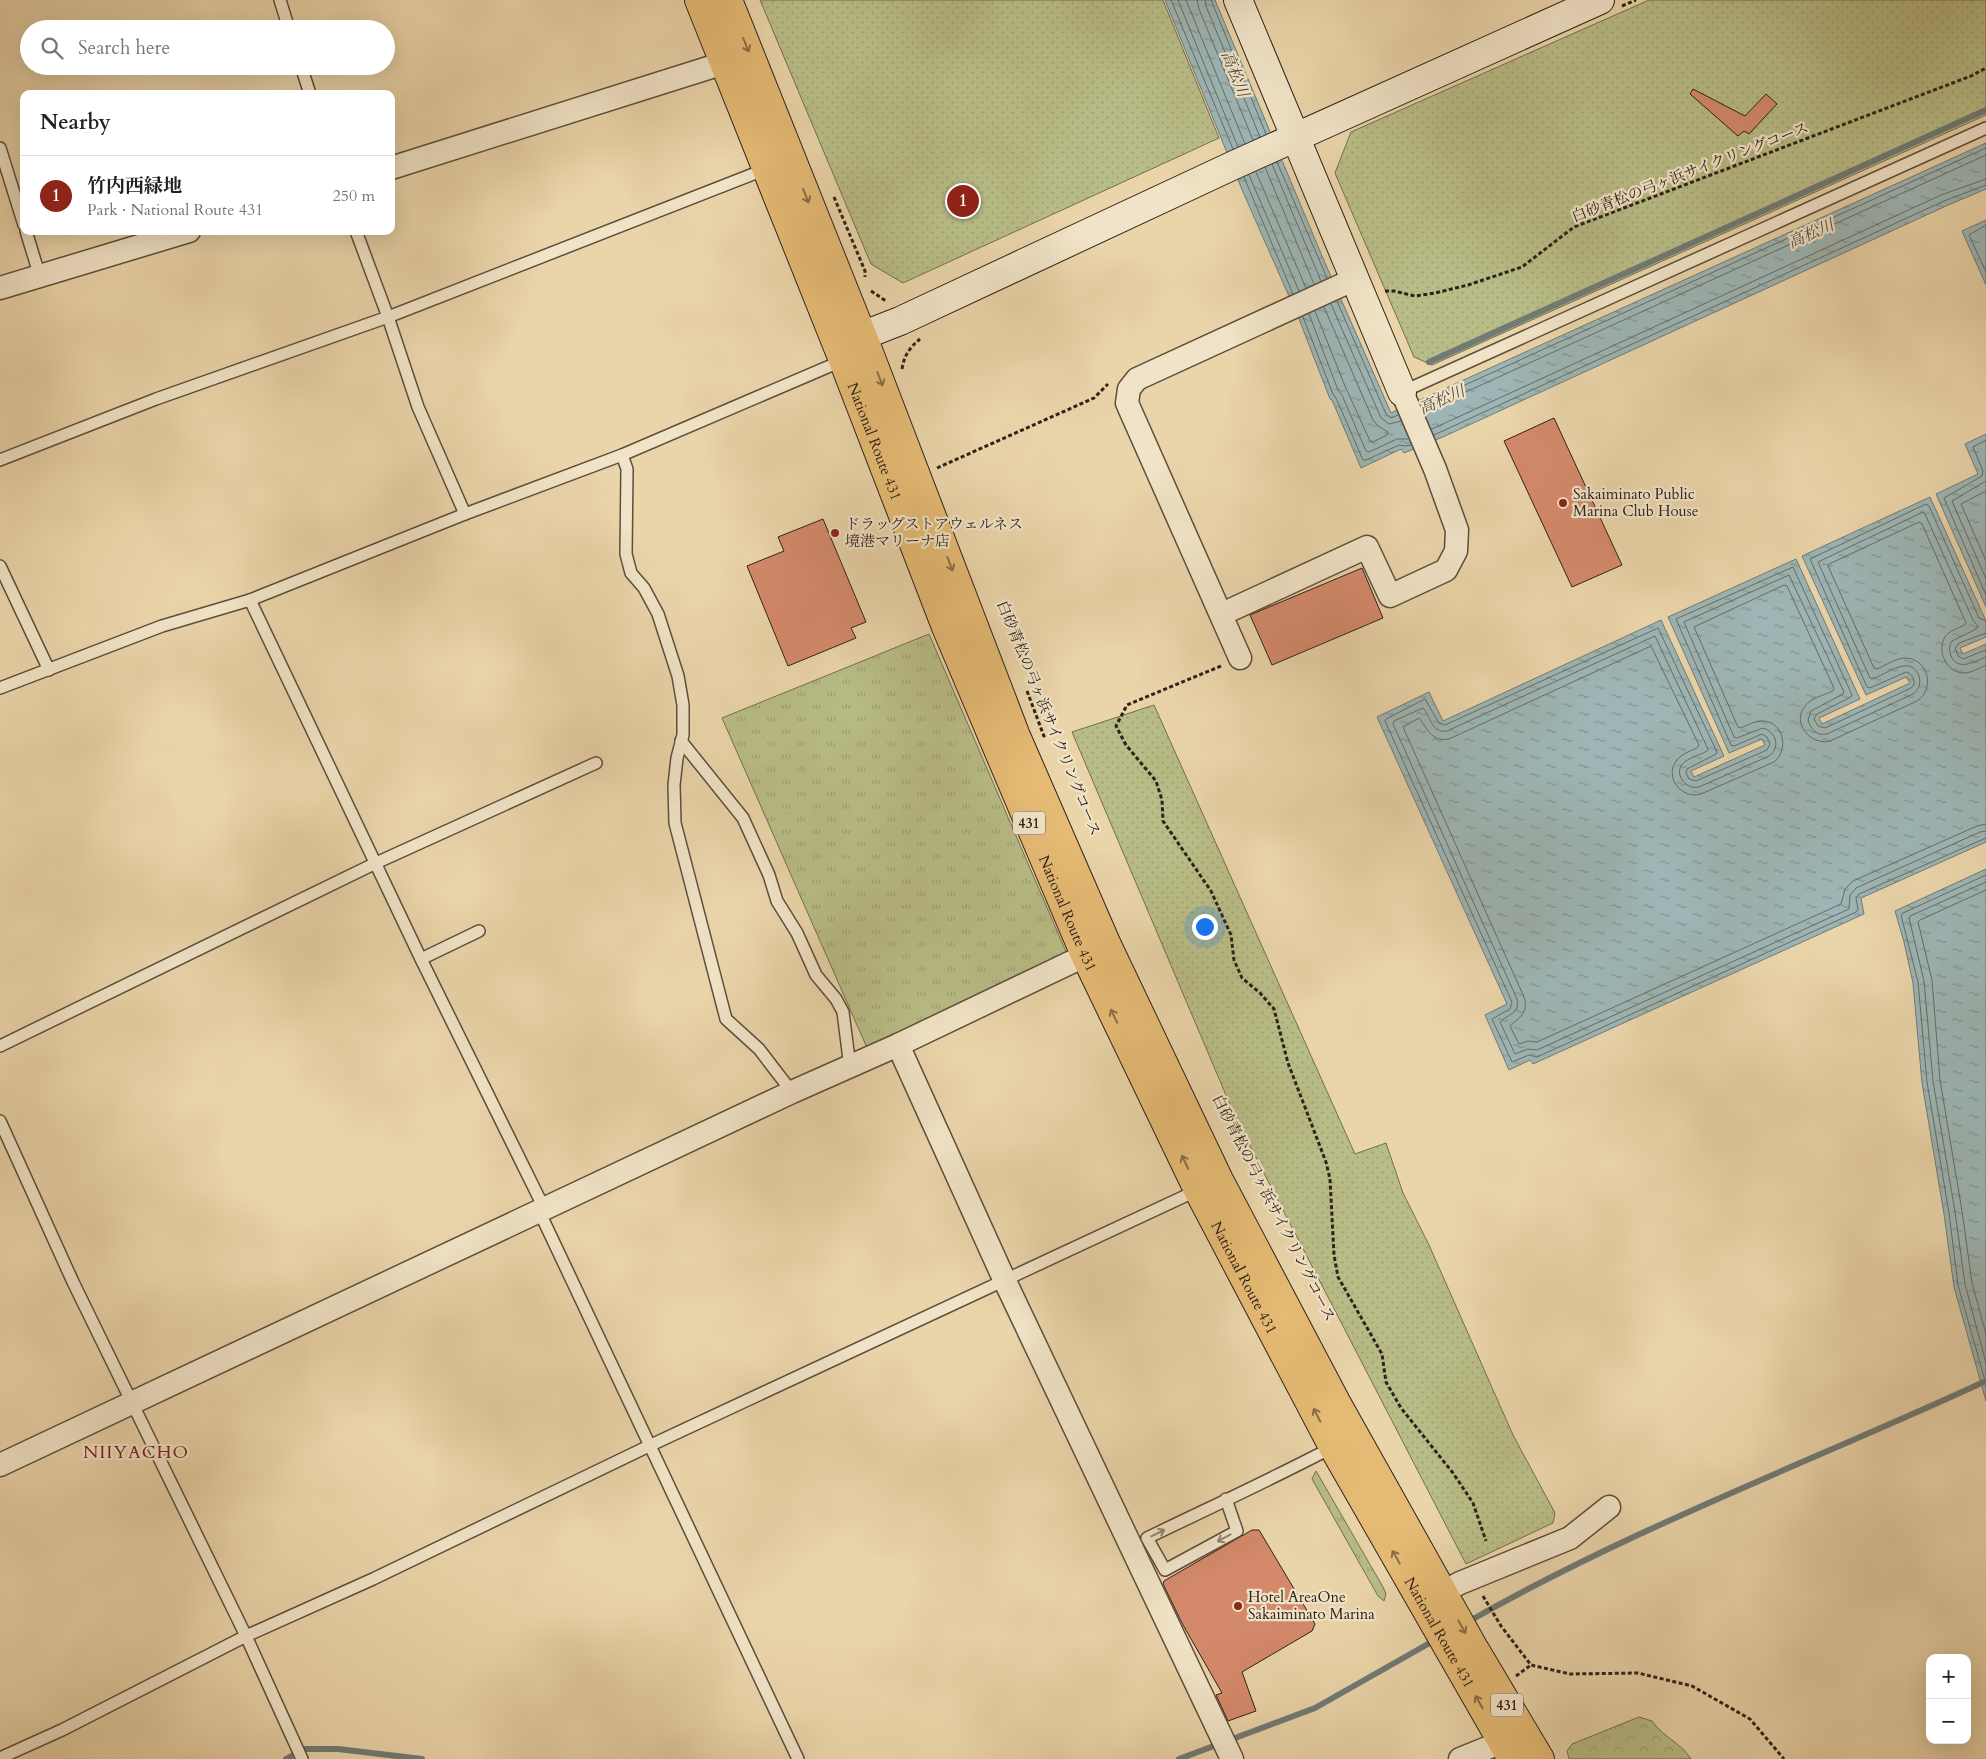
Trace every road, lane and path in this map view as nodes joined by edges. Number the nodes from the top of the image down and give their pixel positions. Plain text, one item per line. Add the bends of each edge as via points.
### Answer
1 (280, 0) edge
2 (699, 0) edge
3 (728, 0) edge
4 (1238, 0) edge
5 (1636, 0) edge
6 (1609, 4) edge
7 (287, 20) edge
8 (724, 63) junction
9 (1986, 68) edge
10 (304, 75) edge
11 (309, 90) edge
12 (1986, 128) edge
13 (1286, 142) junction
14 (0, 148) edge
15 (395, 167) edge
16 (766, 169) junction
17 (20, 212) edge
18 (27, 235) edge
19 (176, 235) edge
20 (357, 235) edge
21 (40, 277) junction
22 (1356, 286) junction
23 (0, 288) edge
24 (388, 317) junction
25 (853, 351) junction
26 (1405, 397) junction
27 (622, 455) junction
28 (0, 460) edge
29 (465, 514) junction
30 (0, 566) edge
31 (250, 600) junction
32 (1222, 614) junction
33 (1240, 658) joint
34 (49, 670) junction
35 (1024, 686) dead end
36 (0, 688) edge
37 (1045, 740) dead end
38 (682, 741) junction
39 (596, 763) dead end
40 (376, 863) junction
41 (479, 931) dead end
42 (1096, 950) junction
43 (421, 959) junction
44 (898, 1045) junction
45 (0, 1046) edge
46 (850, 1067) junction
47 (792, 1092) junction
48 (0, 1121) edge
49 (1198, 1190) junction
50 (542, 1211) junction
51 (1004, 1279) junction
52 (133, 1403) junction
53 (651, 1445) junction
54 (1333, 1447) junction
55 (0, 1465) edge
56 (1226, 1499) junction
57 (1609, 1507) dead end
58 (1486, 1541) dead end
59 (1452, 1597) junction
60 (246, 1636) junction
61 (1531, 1665) junction
62 (1512, 1680) dead end
63 (1513, 1745) edge
64 (1230, 1753) edge
65 (300, 1754) edge
66 (0, 1758) edge
67 (798, 1759) edge
68 (1460, 1759) edge
69 (1540, 1759) edge
70 (1784, 1759) edge

1 - 7 lane
2 - 8 highway, National Route 431 / 431
3 -> 25 highway, National Route 431 / 431
4 - 13 street
5 - 6 path
6 - 13 street
8 - 15 street
8 - 16 highway, National Route 431 / 431
9 - 22 path, 白砂青松の弓ヶ浜サイクリングコース via 1574,227 1522,266 1468,285 1415,296
10 - 11 lane
12 - 26 lane
13 - 22 street
13 - 25 street via 900,321
14 - 17 lane
16 - 24 lane
16 - 25 highway, National Route 431 / 431
18 - 21 lane
19 - 21 street
20 - 24 lane
21 - 23 street
22 - 26 street
22 - 32 street via 1293,307 1137,379 1129,389 1127,403
24 - 28 lane via 156,399
24 - 29 lane via 418,407
25 - 27 lane
25 - 42 highway, National Route 431 / 431 via 1016,736
26 - 32 street via 1457,530 1456,551 1446,570 1390,596 1367,547
27 - 29 lane
27 - 38 lane via 627,469 626,554 631,573 644,588 658,614 678,676 683,705
29 - 31 lane
30 - 34 lane
31 - 34 lane via 162,626
31 - 40 lane
32 - 33 street
33 - 58 path via 1127,705 1116,726 1126,745 1156,781 1162,800 1163,821 1211,891 1231,935 1234,960 1242,978 1274,1009 1288,1063 1326,1162 1338,1276 1382,1354 1386,1382 1401,1408 1473,1503
34 - 36 lane
35 - 37 path, 白砂青松の弓ヶ浜サイクリングコース
38 - 46 lane via 742,818 777,901 797,933 816,975 843,1012
38 - 47 lane via 674,785 675,823 726,1019 760,1049
39 - 40 lane
40 - 43 lane
40 - 45 lane
41 - 43 lane
42 - 44 street
49 -> 42 highway, National Route 431 / 431
42 - 59 highway, National Route 431 / 431 via 1336,1402
43 - 50 lane
44 - 46 street
44 - 51 street
46 - 47 street
47 - 50 street
48 - 52 lane via 73,1282
49 - 51 lane
54 -> 49 highway, National Route 431 / 431
50 - 52 street
50 - 53 lane
51 - 53 lane
51 - 64 street
52 - 55 street
52 - 60 lane
53 - 60 lane via 373,1579
53 - 67 lane
54 - 56 lane
59 -> 54 highway, National Route 431 / 431
56 -> 56 lane via 1237,1531 1165,1570 1147,1538
57 - 59 street via 1570,1538
59 - 61 path via 1501,1626
59 - 63 highway, National Route 431 / 431 via 1465,1655
60 - 65 lane
60 - 66 lane
61 - 62 path
61 - 70 path via 1570,1674 1638,1673 1692,1686 1750,1719
63 - 68 street
63 - 69 highway, National Route 431 / 431

